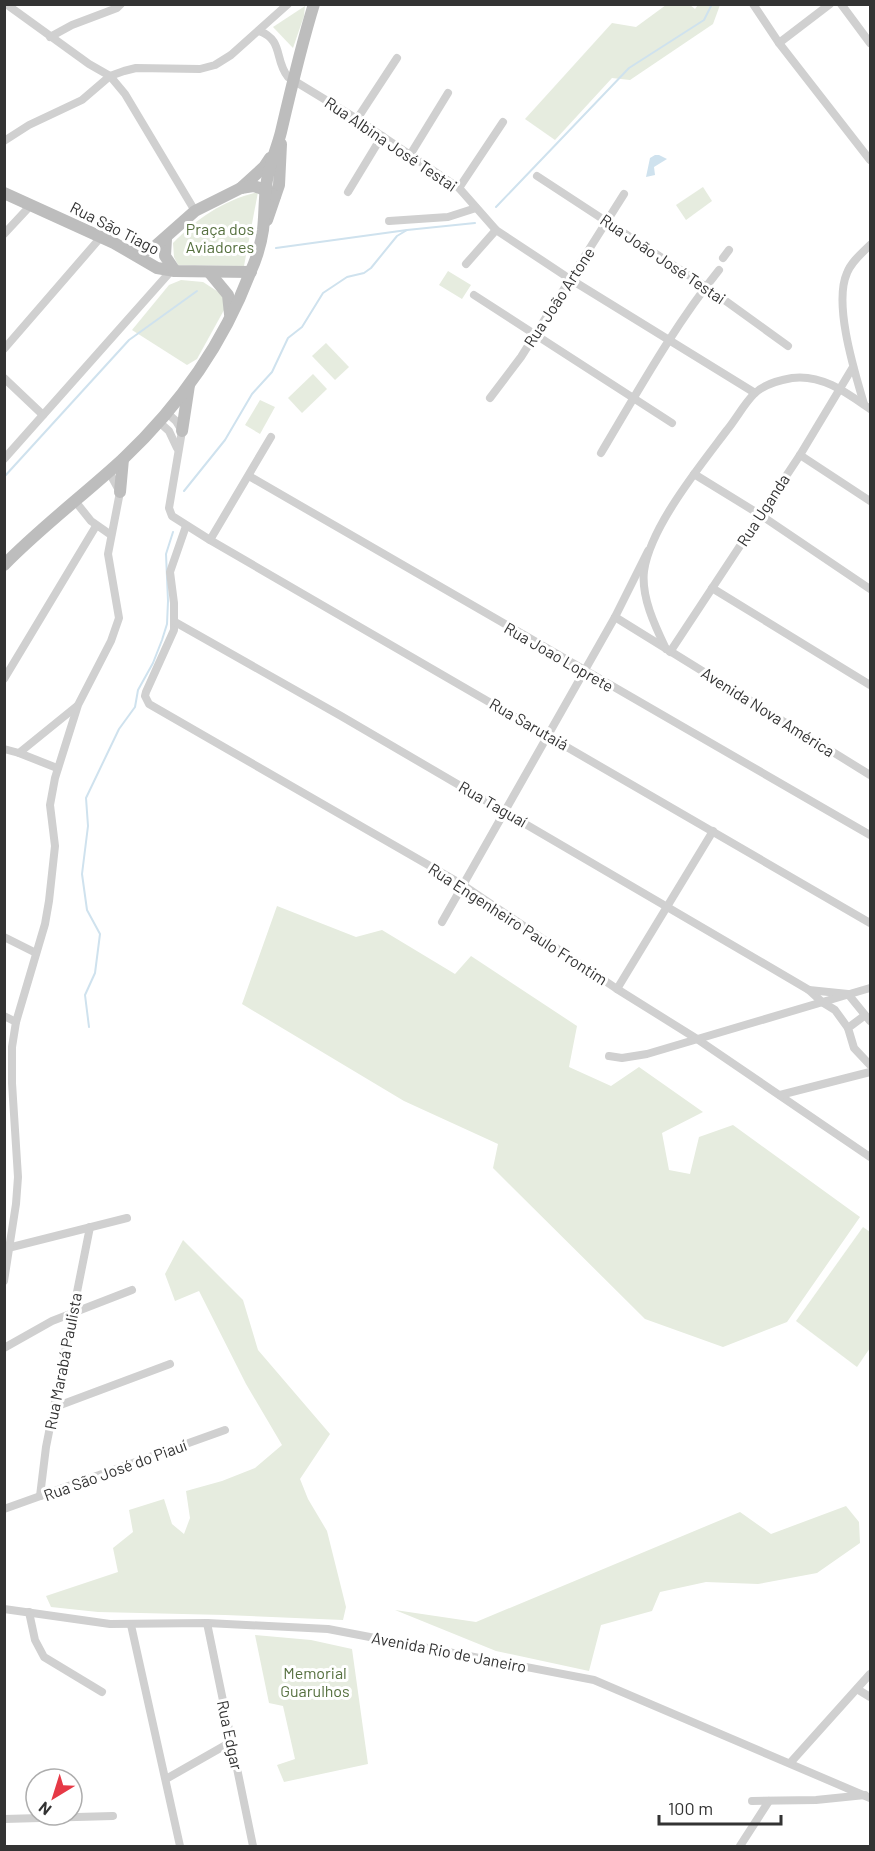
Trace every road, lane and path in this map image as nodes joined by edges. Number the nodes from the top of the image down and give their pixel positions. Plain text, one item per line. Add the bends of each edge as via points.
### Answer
1 (6, 4) edge
2 (121, 4) edge
3 (288, 4) edge
4 (314, 4) edge
5 (753, 4) edge
6 (830, 4) edge
7 (841, 4) edge
8 (259, 32) junction
9 (50, 38) junction
10 (779, 43) junction
11 (870, 43) edge
12 (398, 58) dead end
13 (280, 61) junction
14 (294, 74) junction
15 (110, 76) junction
16 (448, 93) dead end
17 (357, 119) junction
18 (503, 122) dead end
19 (280, 134) junction
20 (382, 136) junction
21 (4, 141) edge
22 (274, 152) junction
23 (410, 155) junction
24 (870, 160) edge
25 (537, 176) dead end
26 (241, 188) junction
27 (459, 188) junction
28 (348, 192) dead end
29 (4, 193) edge
30 (271, 193) junction
31 (624, 194) dead end
32 (31, 205) junction
33 (476, 208) junction
34 (195, 211) junction
35 (389, 221) dead end
36 (608, 222) junction
37 (496, 230) junction
38 (4, 234) edge
39 (101, 237) junction
40 (166, 239) junction
41 (870, 246) edge
42 (128, 250) junction
43 (729, 250) dead end
44 (723, 258) dead end
45 (466, 264) dead end
46 (718, 270) dead end
47 (173, 271) junction
48 (209, 272) junction
49 (251, 273) junction
50 (570, 279) junction
51 (705, 286) junction
52 (474, 295) dead end
53 (230, 319) junction
54 (536, 334) junction
55 (670, 340) junction
56 (788, 346) dead end
57 (4, 349) edge
58 (853, 367) junction
59 (4, 378) edge
60 (190, 384) junction
61 (841, 389) junction
62 (755, 393) junction
63 (490, 398) dead end
64 (634, 398) junction
65 (867, 407) edge
66 (44, 415) junction
67 (163, 417) junction
68 (672, 423) dead end
69 (182, 432) junction
70 (271, 437) dead end
71 (177, 448) junction
72 (601, 453) dead end
73 (800, 455) junction
74 (4, 459) edge
75 (123, 459) junction
76 (109, 472) junction
77 (694, 474) junction
78 (249, 476) junction
79 (120, 492) junction
80 (75, 501) junction
81 (870, 501) edge
82 (759, 514) junction
83 (96, 526) junction
84 (186, 526) junction
85 (111, 535) junction
86 (210, 540) junction
87 (648, 551) junction
88 (4, 565) edge
89 (712, 588) junction
90 (870, 589) edge
91 (615, 617) junction
92 (175, 622) junction
93 (668, 650) junction
94 (584, 671) junction
95 (4, 679) edge
96 (870, 685) edge
97 (78, 705) junction
98 (548, 735) junction
99 (4, 748) edge
100 (19, 753) junction
101 (57, 768) junction
102 (869, 771) edge
103 (506, 812) junction
104 (713, 831) junction
105 (870, 836) edge
106 (463, 885) junction
107 (667, 906) junction
108 (442, 922) dead end
109 (870, 922) edge
110 (4, 936) edge
111 (36, 953) junction
112 (870, 988) edge
113 (617, 989) junction
114 (808, 990) junction
115 (848, 994) junction
116 (822, 1002) junction
117 (4, 1016) edge
118 (867, 1019) edge
119 (16, 1022) junction
120 (848, 1028) junction
121 (697, 1039) junction
122 (609, 1056) dead end
123 (870, 1065) edge
124 (870, 1072) edge
125 (780, 1095) junction
126 (870, 1157) edge
127 (127, 1218) dead end
128 (90, 1227) junction
129 (8, 1248) edge
130 (4, 1281) edge
131 (132, 1290) dead end
132 (73, 1312) junction
133 (4, 1348) edge
134 (170, 1364) dead end
135 (55, 1407) junction
136 (225, 1430) dead end
137 (40, 1496) junction
138 (4, 1509) edge
139 (4, 1609) edge
140 (29, 1612) junction
141 (207, 1623) junction
142 (131, 1625) junction
143 (870, 1674) edge
144 (857, 1689) junction
145 (102, 1692) dead end
146 (870, 1697) edge
147 (231, 1742) junction
148 (791, 1762) junction
149 (166, 1779) junction
150 (868, 1796) edge
151 (752, 1801) dead end
152 (769, 1801) junction
153 (113, 1816) dead end
154 (4, 1819) edge
155 (180, 1846) edge
156 (253, 1846) edge
157 (740, 1846) edge

1 - 9 street
2 - 9 street
3 - 8 street
4 - 14 main road
5 - 10 street
6 - 10 street
7 - 11 street
8 - 13 street via 272,39
8 - 15 street via 215,65 200,69 136,68
9 - 15 street
10 - 24 street
12 - 17 street
13 - 14 street
13 - 14 street via 284,73
14 - 17 street, Rua Albina José Testai
14 - 19 main road
15 - 21 street via 82,100
15 - 34 street via 125,94
16 - 23 street
17 - 20 street, Rua Albina José Testai
18 - 27 street
19 - 22 main road
19 - 30 main road via 281,161
20 - 23 street, Rua Albina José Testai
20 - 28 street
22 - 26 main road
22 - 30 main road
23 - 27 street, Rua Albina José Testai
25 - 36 street, Rua João José Testai
26 - 30 main road via 253,186
26 - 34 main road
27 - 33 street, Rua Albina José Testai
29 - 32 main road, Rua São Tiago
30 - 49 main road
31 - 36 street, Rua João Artone
32 - 38 street
32 - 39 main road, Rua São Tiago
33 - 35 street via 448,218
33 - 37 street, Rua Albina José Testai
34 - 40 main road
36 - 50 street, Rua João Artone
36 - 51 street, Rua João José Testai
37 - 45 street
37 - 50 street, Rua Albina José Testai
39 - 42 main road, Rua São Tiago
39 - 57 street
40 - 42 main road via 152,249
40 - 47 main road via 165,256
41 - 58 street via 851,265 844,280 844,322
42 - 47 main road, Rua São Tiago via 149,264
43 - 44 street
46 - 51 street
47 - 48 main road, Rua São Tiago
47 - 66 street
48 - 49 main road, Rua São Tiago
48 - 53 main road via 228,295
49 - 53 main road
50 - 54 street, Rua João Artone
50 - 55 street, Rua Albina José Testai
51 - 55 street
51 - 56 street, Rua João José Testai
52 - 54 street
53 - 60 main road
54 - 63 street, Rua João Artone
54 - 64 street
55 - 62 street, Rua Albina José Testai
55 - 64 street
58 - 61 street, Rua Uganda
58 - 65 street
59 - 66 street
60 - 67 main road
60 - 69 main road
61 - 62 street via 801,377 771,384
61 - 65 street
61 - 73 street, Rua Uganda
62 - 77 street
64 - 68 street
64 - 72 street
66 - 74 street
67 - 69 street via 176,421
67 - 71 street
67 - 75 main road
69 - 71 street
70 - 78 street
71 - 84 street via 169,512
73 - 81 street
73 - 82 street, Rua Uganda
75 - 76 main road
75 - 79 main road
76 - 79 street
76 - 80 main road
77 - 82 street
77 - 87 street
78 - 86 street
78 - 94 street, Rua Joao Loprete
79 - 85 street
80 - 83 street
80 - 88 main road
82 - 89 street, Rua Uganda
82 - 90 street
83 - 85 street
83 - 95 street
84 - 86 street, Rua Sarutaiá
84 - 92 street via 170,572
85 - 97 street via 108,564 119,611 118,624
86 - 98 street, Rua Sarutaiá
87 - 91 street
87 - 93 street via 645,586 652,616
89 - 93 street, Rua Uganda
89 - 96 street
91 - 93 street, Avenida Nova América
91 - 94 street
92 - 103 street, Rua Taguaí
92 - 106 street, Rua Engenheiro Paulo Frontim via 146,700
93 - 102 street, Avenida Nova América
94 - 98 street
94 - 105 street, Rua Joao Loprete
97 - 100 street
97 - 101 street
98 - 103 street
98 - 104 street, Rua Sarutaiá
99 - 100 street
100 - 101 street
101 - 111 street via 51,806 56,846 49,901
103 - 106 street
103 - 107 street, Rua Taguaí
104 - 107 street
104 - 109 street, Rua Sarutaiá
106 - 108 street
106 - 113 street, Rua Engenheiro Paulo Frontim
107 - 113 street
107 - 114 street, Rua Taguaí
110 - 111 street
111 - 119 street
112 - 115 street
113 - 121 street, Rua Engenheiro Paulo Frontim
114 - 115 street, Rua Taguaí
114 - 116 street, Rua Taguaí
115 - 116 street
115 - 118 street
116 - 120 street, Rua Taguaí via 835,1010
116 - 121 street
117 - 119 street
118 - 120 street
119 - 129 street via 11,1064 18,1177
120 - 123 street, Rua Taguaí via 854,1048
121 - 122 street via 647,1054
121 - 125 street, Rua Engenheiro Paulo Frontim
124 - 125 street
125 - 126 street, Rua Engenheiro Paulo Frontim
127 - 128 street
128 - 129 street
128 - 132 street, Rua Marabá Paulista
129 - 130 street
131 - 132 street
132 - 133 street
132 - 135 street, Rua Marabá Paulista
134 - 135 street
135 - 137 street, Rua Marabá Paulista
136 - 137 street, Rua São José do Piauí
137 - 138 street, Rua São José do Piauí
139 - 140 street, Avenida Rio de Janeiro
140 - 142 street, Avenida Rio de Janeiro
140 - 145 street via 35,1640 44,1657
141 - 142 street, Avenida Rio de Janeiro
141 - 147 street, Rua Edgar
141 - 148 street, Avenida Rio de Janeiro via 328,1629 594,1680
142 - 149 street
143 - 144 street
144 - 146 street
144 - 148 street
147 - 149 street
147 - 156 street, Rua Edgar
148 - 150 street, Avenida Rio de Janeiro
149 - 155 street
150 - 152 street
151 - 152 street
152 - 157 street
153 - 154 street

